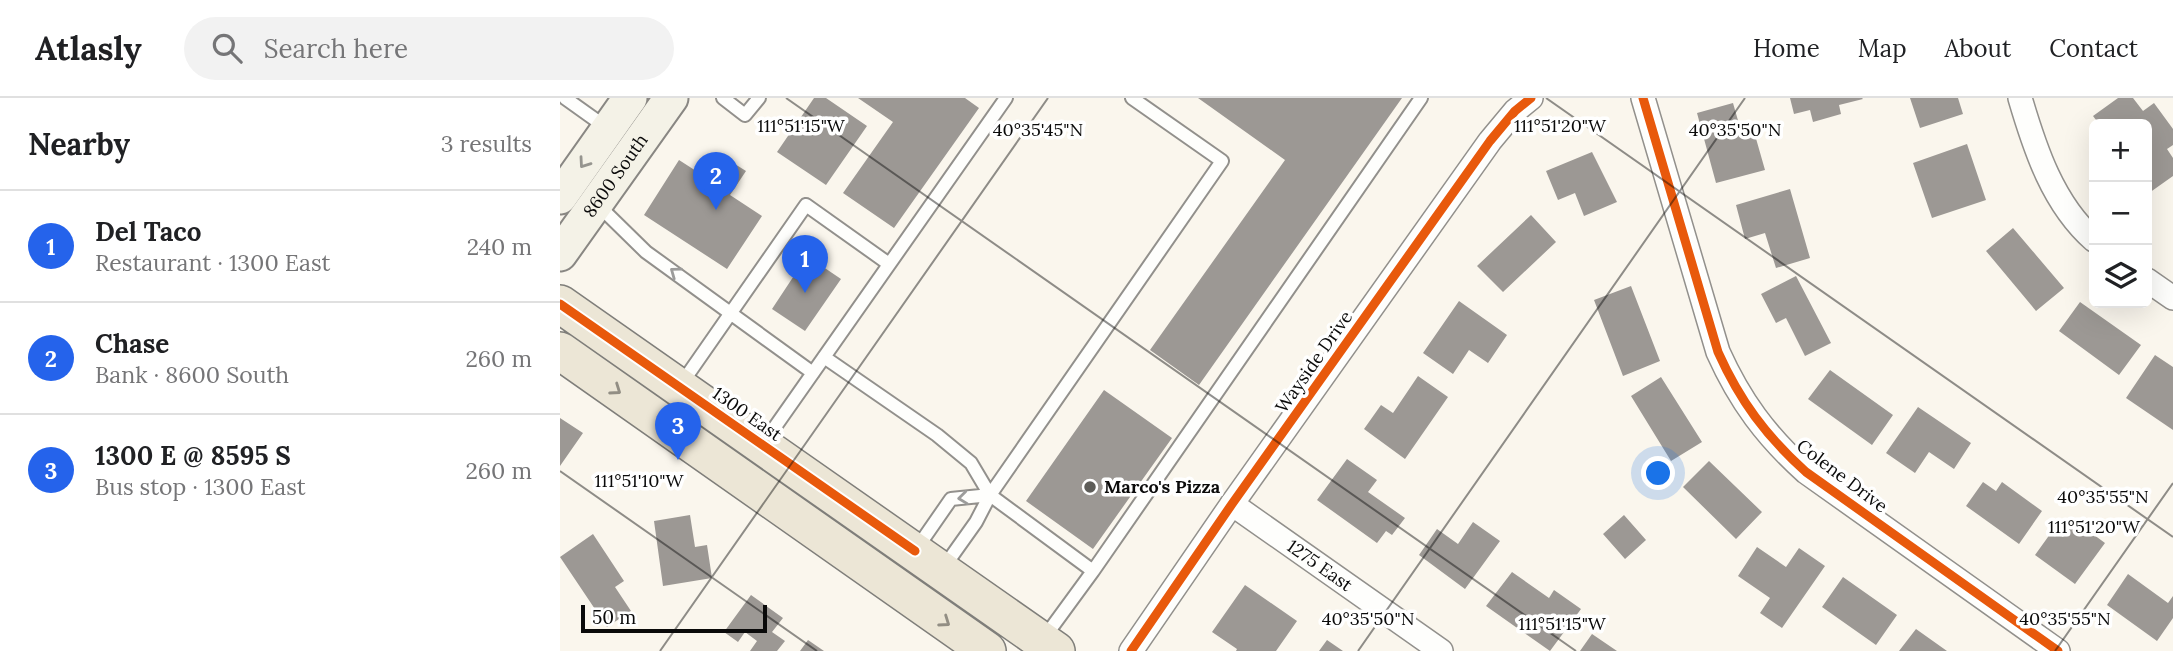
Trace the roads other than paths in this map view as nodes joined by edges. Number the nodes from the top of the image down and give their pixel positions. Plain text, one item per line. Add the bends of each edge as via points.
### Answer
1 (565, 98) edge
2 (631, 98) edge
3 (671, 98) edge
4 (723, 98) edge
5 (759, 98) edge
6 (1006, 98) edge
7 (1132, 98) edge
8 (1421, 98) edge
9 (1531, 98) edge
10 (1643, 98) edge
11 (2020, 98) edge
12 (608, 129) junction
13 (560, 197) edge
14 (597, 203) junction
15 (2089, 234) edge
16 (560, 254) edge
17 (889, 264) junction
18 (2152, 283) edge
19 (2173, 298) edge
20 (560, 304) edge
21 (730, 312) junction
22 (560, 351) edge
23 (824, 357) junction
24 (813, 373) junction
25 (680, 387) junction
26 (762, 444) junction
27 (990, 495) junction
28 (1232, 503) junction
29 (928, 561) junction
30 (1093, 571) junction
31 (911, 598) junction
32 (1049, 646) edge
33 (987, 651) edge
34 (1131, 651) edge
35 (1441, 651) edge
36 (2058, 651) edge

1 - 12 lane
2 - 12 main road, 8600 South
3 - 14 main road, 8600 South
4 - 5 lane via 745,115
6 - 17 lane
7 - 27 lane via 1223,161
8 - 30 lane
9 - 28 street, Wayside Drive via 1490,141
10 - 36 street, Colene Drive via 1718,352 1733,386 1755,418 1806,472
11 - 15 street via 2047,175
12 -> 13 main road, 8600 South
14 - 16 main road, 8600 South
21 -> 14 lane via 646,252
17 - 21 lane via 806,205
17 - 23 lane
18 - 19 street
20 - 25 main road, 1300 East
21 - 24 lane
21 - 25 lane
22 -> 31 main road
23 - 24 lane
23 - 27 lane via 971,463
24 - 26 lane
25 - 26 main road, 1300 East
26 - 29 main road, 1300 East
27 - 29 lane via 976,522
27 -> 29 lane via 951,499
27 - 30 lane
28 - 34 street, Wayside Drive
28 - 35 street, 1275 East
29 - 31 main road
29 - 32 main road, 1300 East
30 - 32 lane
31 -> 33 main road

